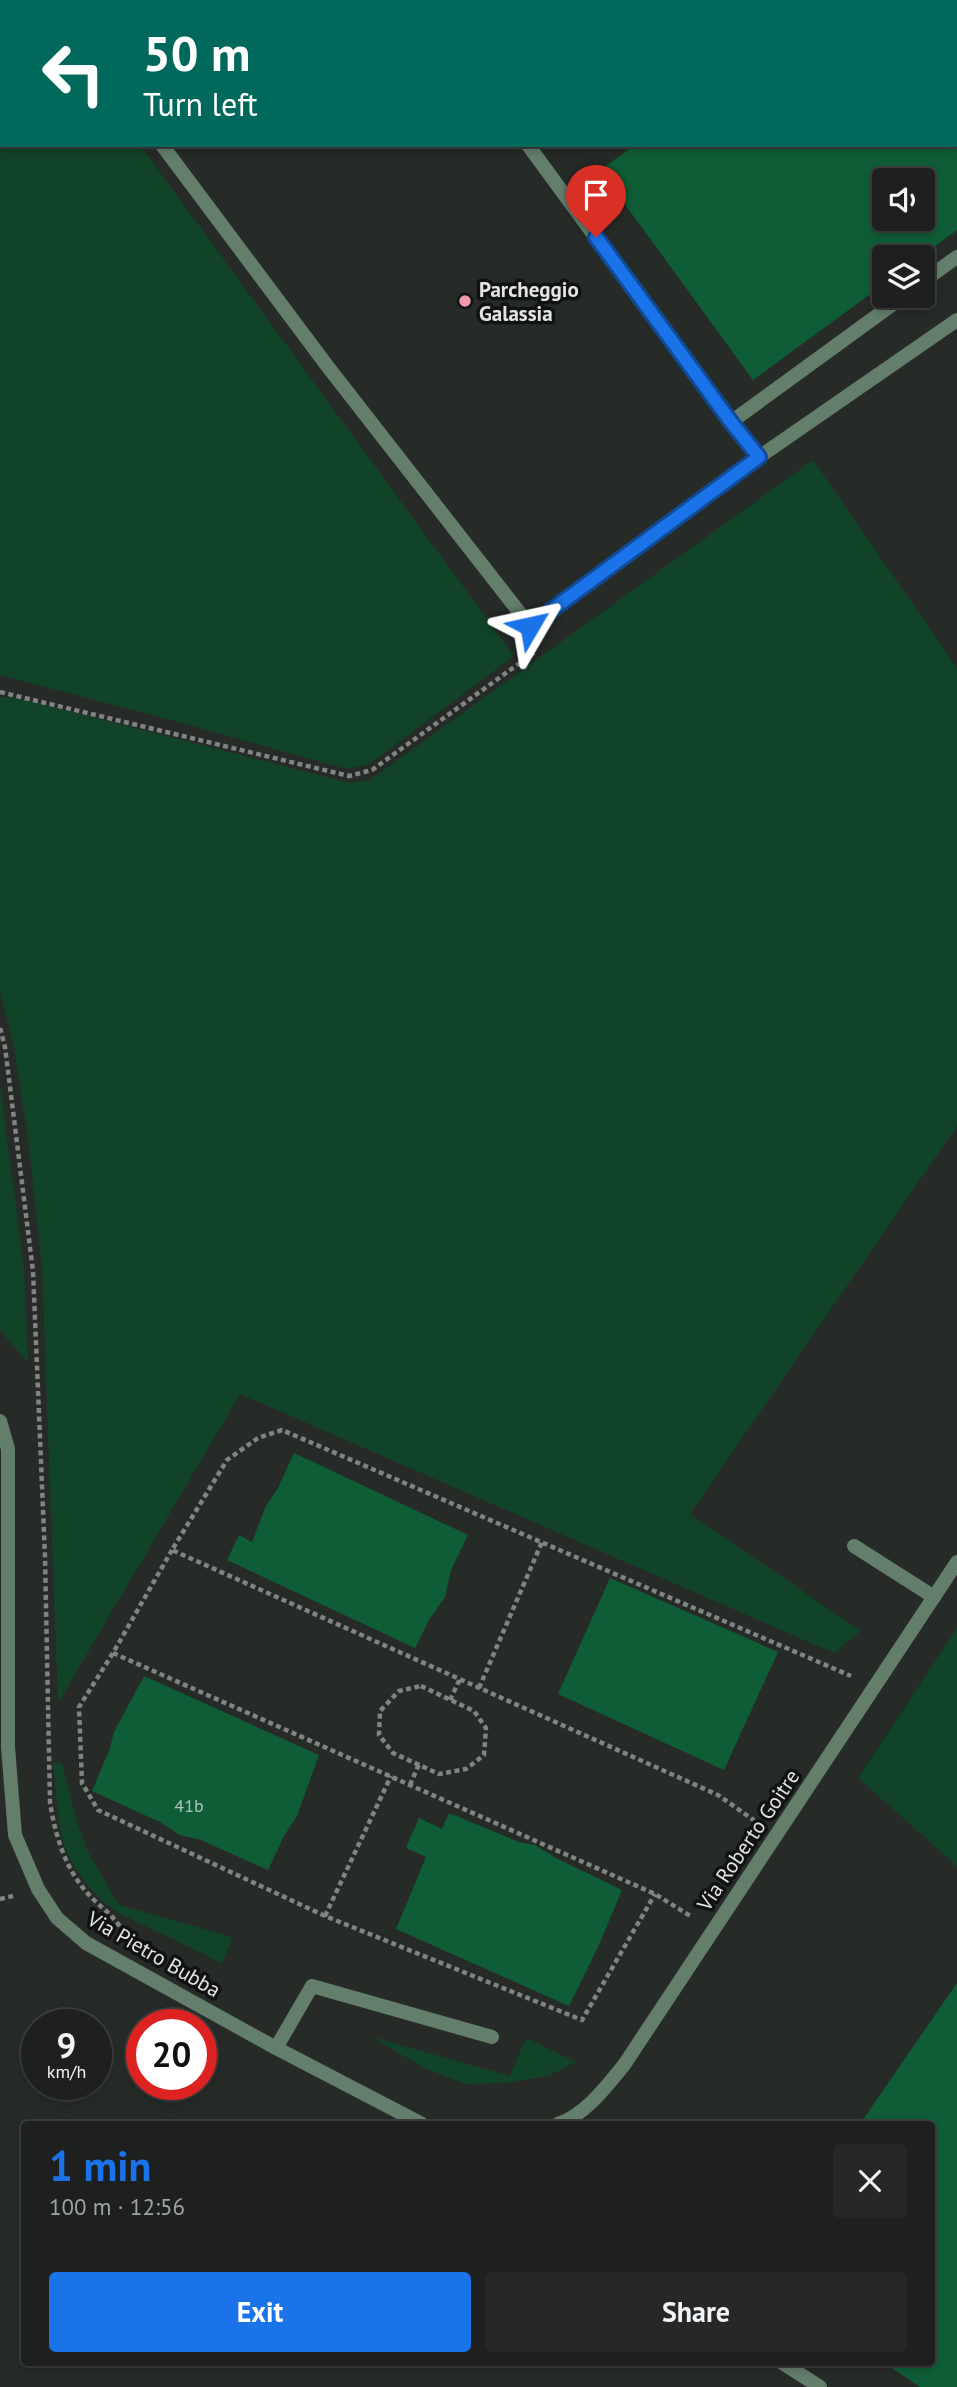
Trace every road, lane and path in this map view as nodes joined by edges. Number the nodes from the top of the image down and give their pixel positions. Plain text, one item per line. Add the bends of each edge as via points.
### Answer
1 (164, 147) edge
2 (529, 147) edge
3 (957, 257) edge
4 (935, 273) edge
5 (888, 308) edge
6 (957, 320) edge
7 (731, 422) junction
8 (759, 457) junction
9 (0, 1028) edge
10 (0, 1421) edge
11 (542, 1542) junction
12 (854, 1546) dead end
13 (172, 1550) junction
14 (957, 1562) edge
15 (934, 1597) junction
16 (113, 1653) junction
17 (460, 1679) junction
18 (875, 1686) junction
19 (479, 1688) junction
20 (450, 1700) junction
21 (5, 1756) edge
22 (419, 1765) junction
23 (391, 1776) junction
24 (410, 1785) junction
25 (776, 1835) junction
26 (655, 1894) junction
27 (325, 1916) junction
28 (713, 1930) junction
29 (126, 1937) dead end
30 (492, 2038) dead end
31 (276, 2048) junction
32 (416, 2121) edge
33 (569, 2121) edge
34 (787, 2366) edge
35 (820, 2387) edge

1 - 8 street via 530,626
2 - 7 street
3 - 4 street
5 - 7 street
6 - 8 street
7 - 8 street
9 - 29 path via 33,1271 50,1803 56,1839 65,1858
10 - 21 street, Via Pietro Bubba via 8,1449
11 - 13 path via 282,1430 258,1438 227,1460
11 - 18 path
11 - 19 path
12 - 15 street
13 - 16 path
13 - 17 path
14 - 15 street, Via Roberto Goitre
15 - 18 street, Via Roberto Goitre
16 - 23 path
16 - 27 path via 79,1707 82,1783 98,1810
17 - 19 path
17 - 20 path
18 - 25 street, Via Roberto Goitre
19 - 25 path via 718,1795
20 - 22 path via 474,1711 486,1728 484,1755 466,1769 439,1774
20 - 22 path via 421,1686 399,1691 380,1711 379,1735 393,1753
21 - 31 street, Via Pietro Bubba via 15,1835 38,1889 57,1918 86,1943
22 - 24 path
23 - 24 path
23 - 27 path
24 - 26 path
25 - 28 street, Via Roberto Goitre
26 - 27 path via 582,2021
26 - 28 path
28 - 33 street, Via Roberto Goitre via 624,2065
30 - 31 street via 312,1986
31 - 32 street, Via Pietro Bubba
34 - 35 street

